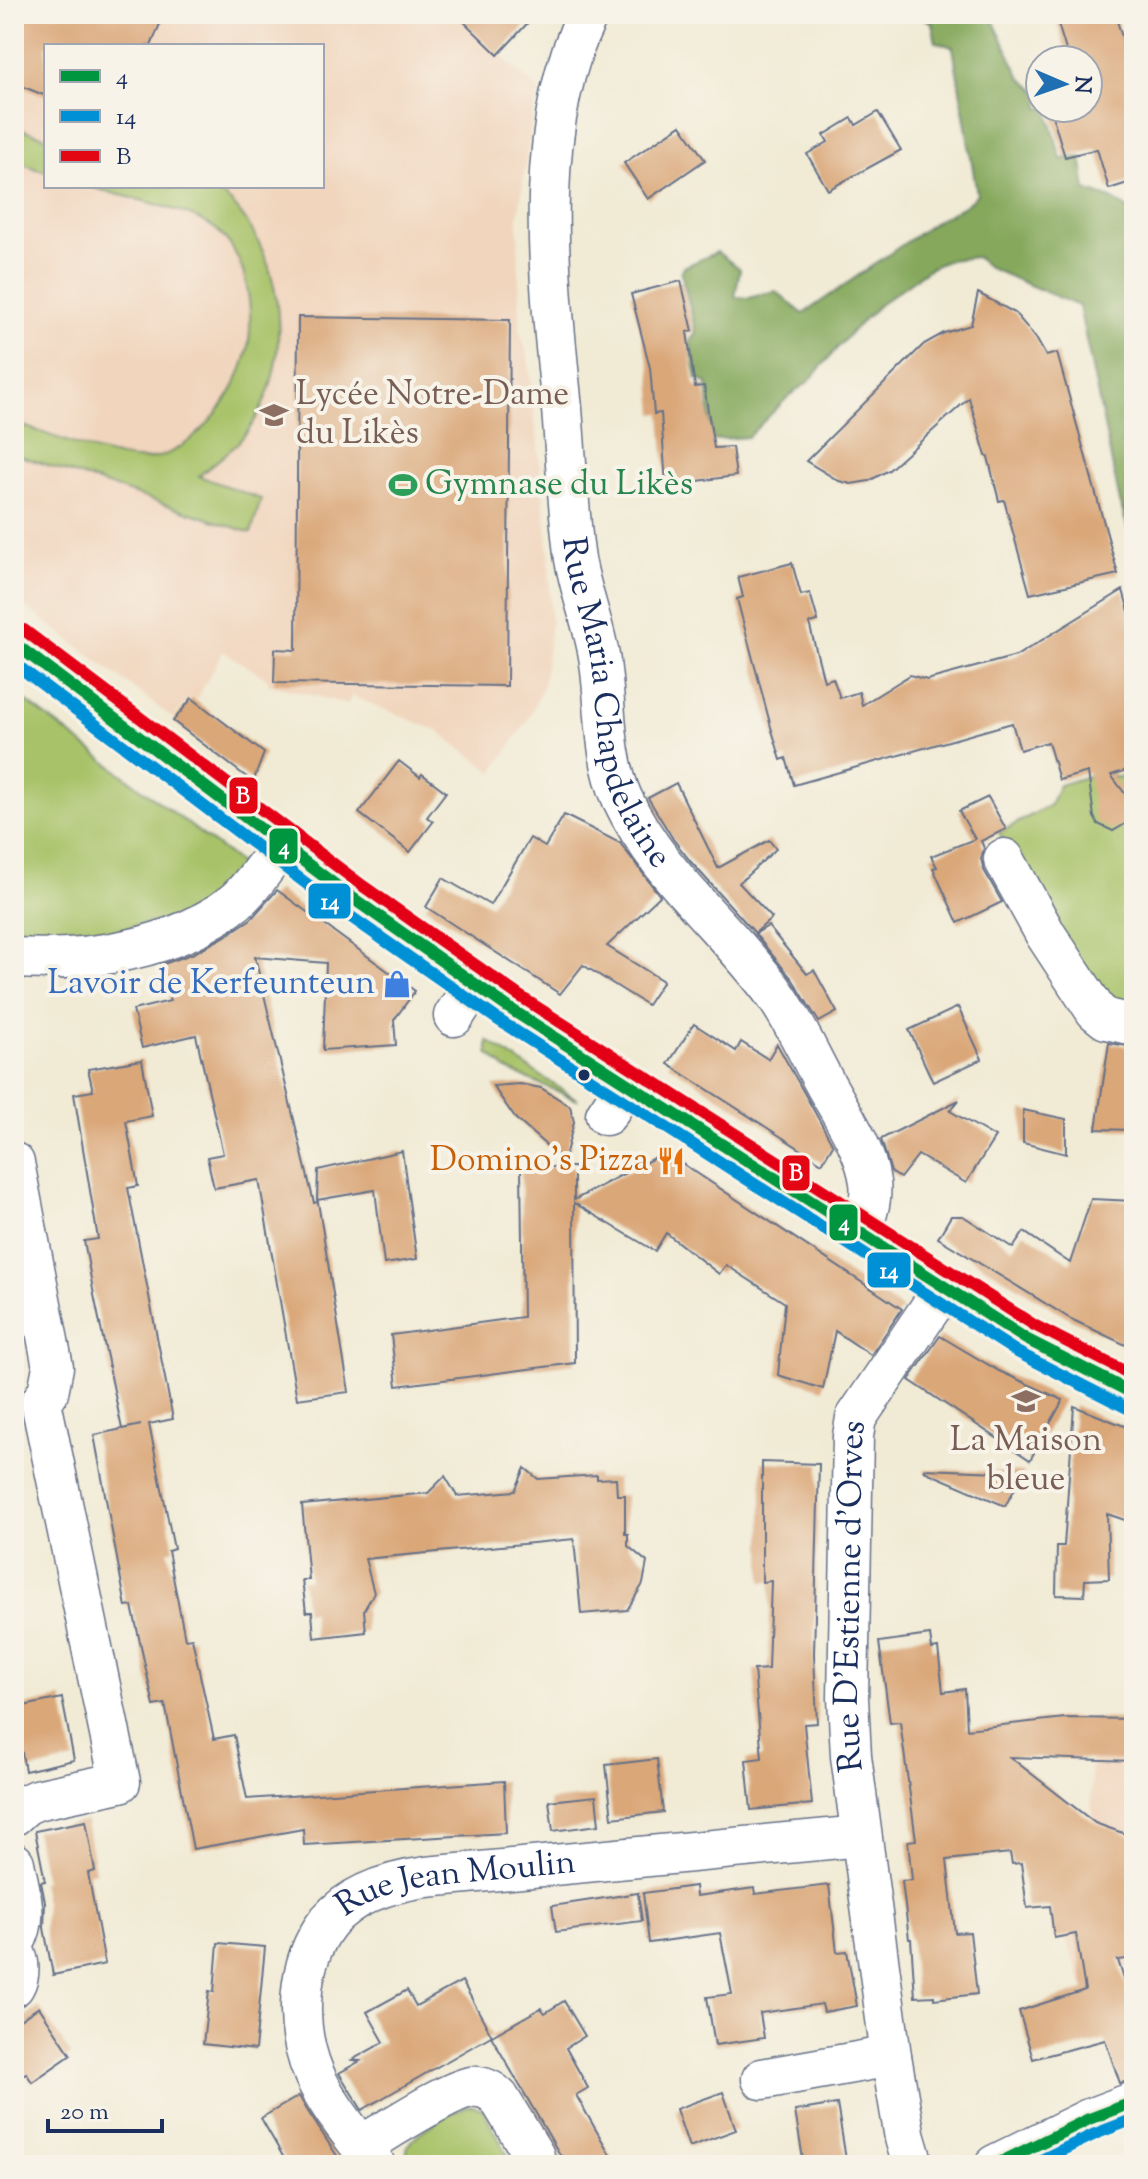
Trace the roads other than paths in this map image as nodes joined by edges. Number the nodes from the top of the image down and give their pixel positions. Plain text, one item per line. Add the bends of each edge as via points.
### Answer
1 (588, 14) edge
2 (14, 643) edge
3 (281, 845) junction
4 (1004, 859) dead end
5 (14, 958) edge
6 (1134, 1025) edge
7 (14, 1163) edge
8 (858, 1232) junction
9 (944, 1288) junction
10 (1134, 1394) edge
11 (28, 1397) edge
12 (25, 1808) edge
13 (861, 1836) junction
14 (14, 1863) edge
15 (14, 1943) edge
16 (14, 1952) edge
17 (14, 1986) edge
18 (891, 2056) junction
19 (762, 2079) dead end
20 (1134, 2102) edge
21 (368, 2156) edge
22 (535, 2165) edge
23 (913, 2165) edge
24 (995, 2165) edge

1 - 8 street, Rue Maria Chapdelaine via 568,59 557,106 550,257 574,552 600,661 609,759 622,797 654,852 775,995 852,1133 870,1184 867,1213
2 - 3 main road
3 - 5 street via 236,901 200,925 95,957
3 - 8 main road via 354,899 464,1000 616,1100
4 - 6 street via 1096,1011 1106,1019
7 - 11 street via 53,1367 48,1392
8 - 9 main road
9 - 10 main road via 1050,1353
9 - 13 street, Rue D'Estienne d'Orves via 854,1427 848,1698
11 - 12 street via 120,1782
13 - 18 street, Rue D'Estienne d'Orves
13 - 21 street, Rue Jean Moulin via 426,1877 368,1892 329,1921 318,1938 301,2000 302,2033 314,2074
14 - 15 street via 24,1914
16 - 17 street via 19,1966
18 - 19 street
18 - 23 street, Rue D'Estienne d'Orves
20 - 24 street
21 - 22 street via 451,2095 475,2086 499,2098

